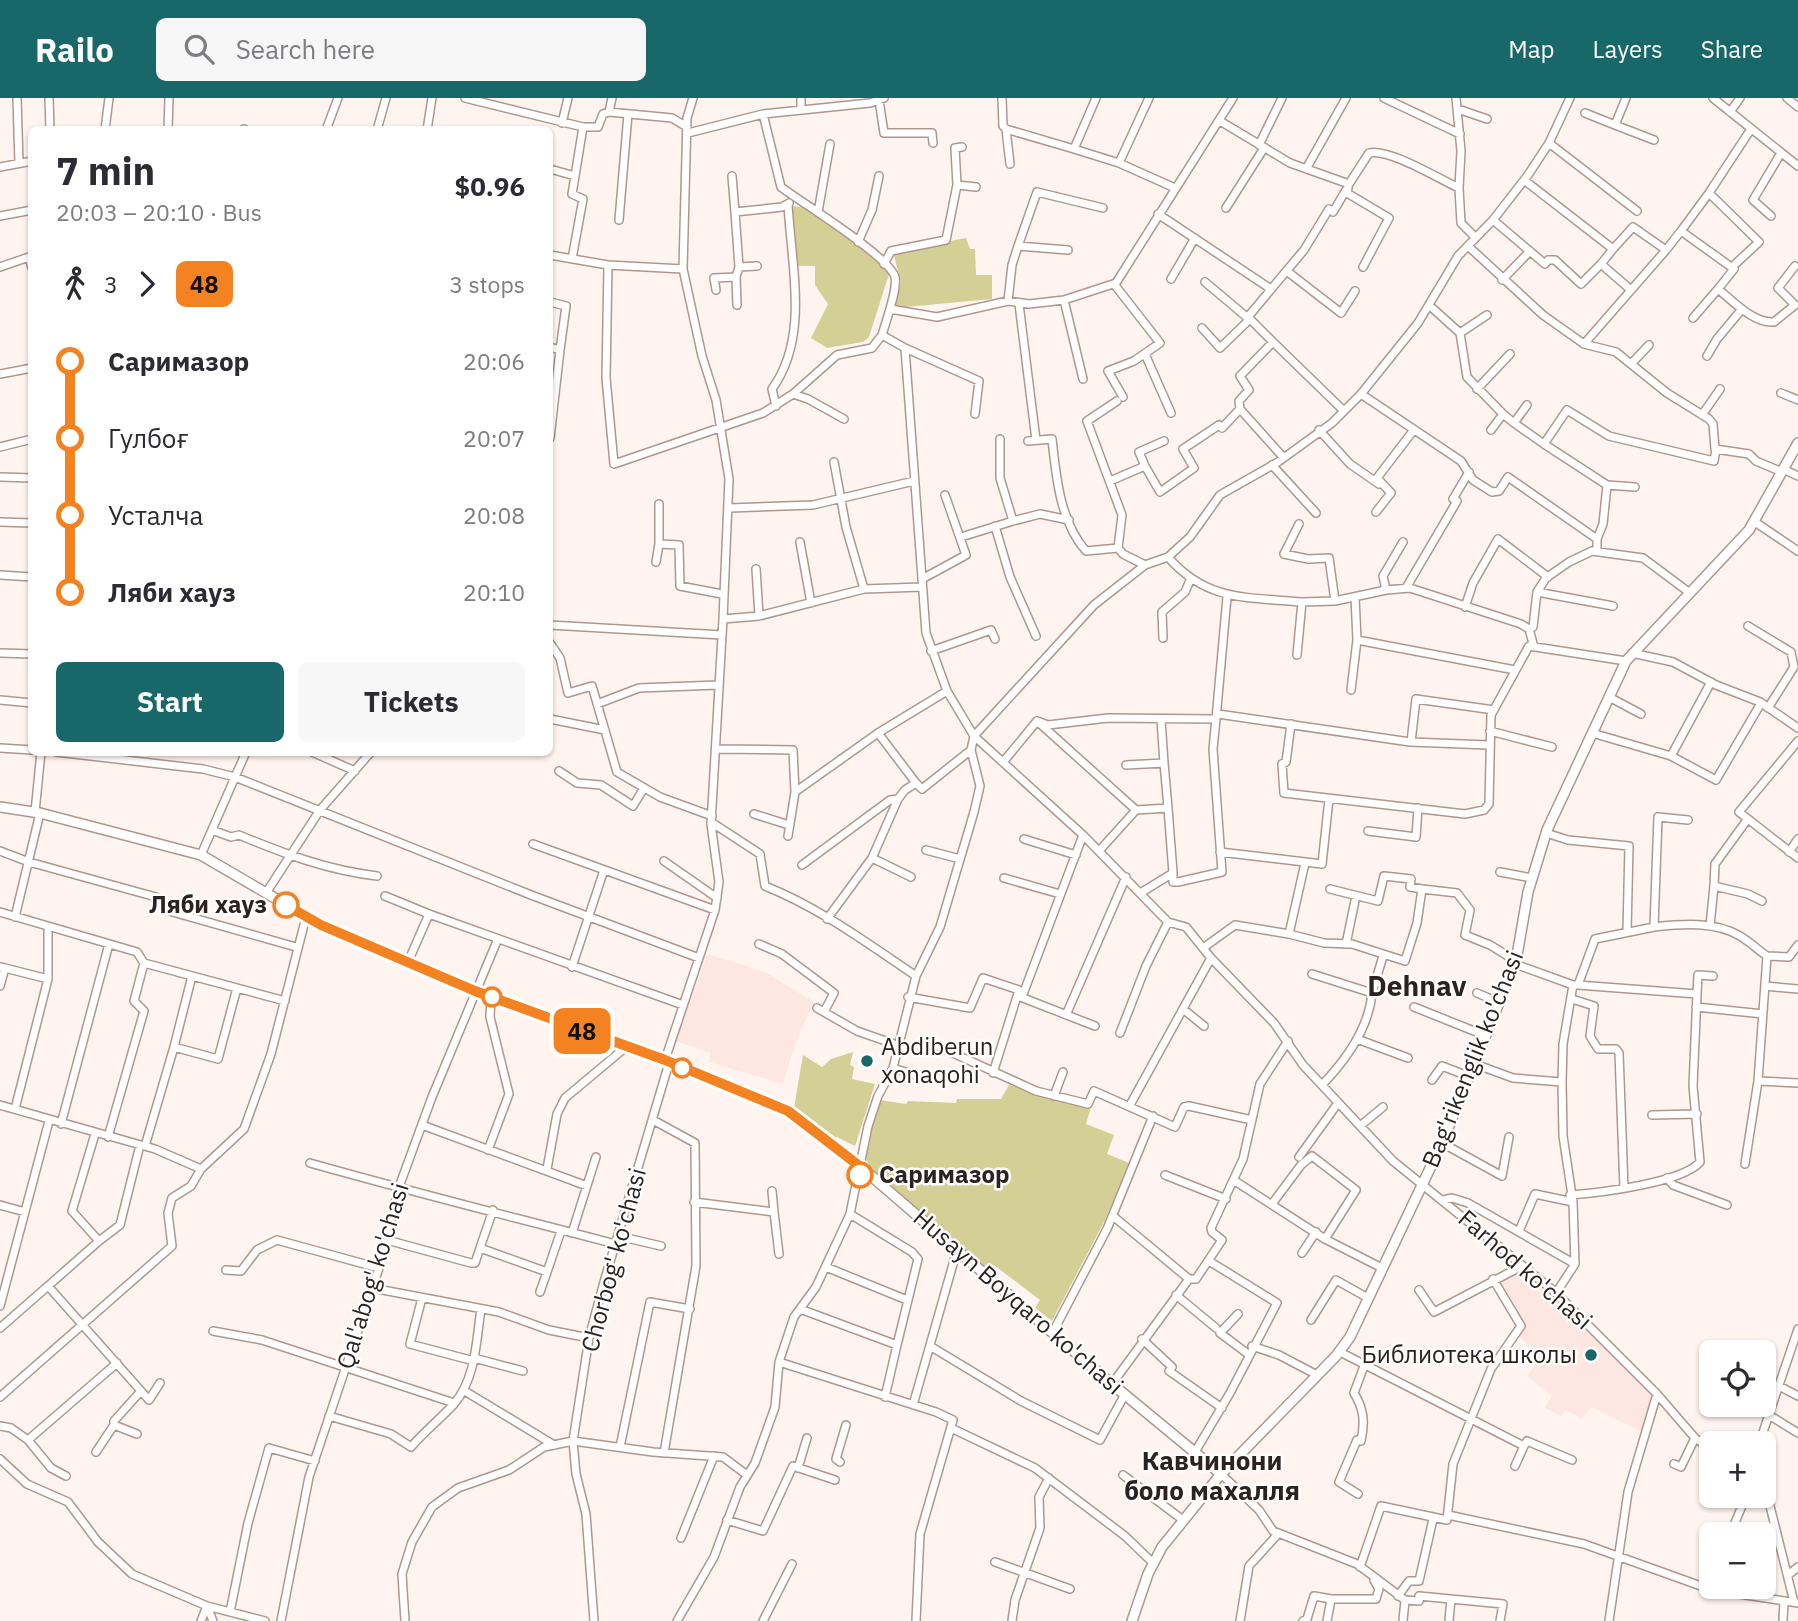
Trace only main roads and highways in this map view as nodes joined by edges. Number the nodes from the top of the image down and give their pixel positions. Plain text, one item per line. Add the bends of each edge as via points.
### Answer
1 (1798, 443) edge
2 (0, 807) edge
3 (1221, 1474) junction
4 (1132, 1621) edge

1 - 3 main road, Bag'rikenglik ko'chasi via 1755,522 1629,657 1546,833 1515,963 1442,1143 1340,1352
2 - 3 main road, Husayn Boyqaro ko'chasi via 37,812 201,855 306,917 408,962 788,1111 862,1168
3 - 4 main road, Bag'rikenglik ko'chasi via 1152,1562

